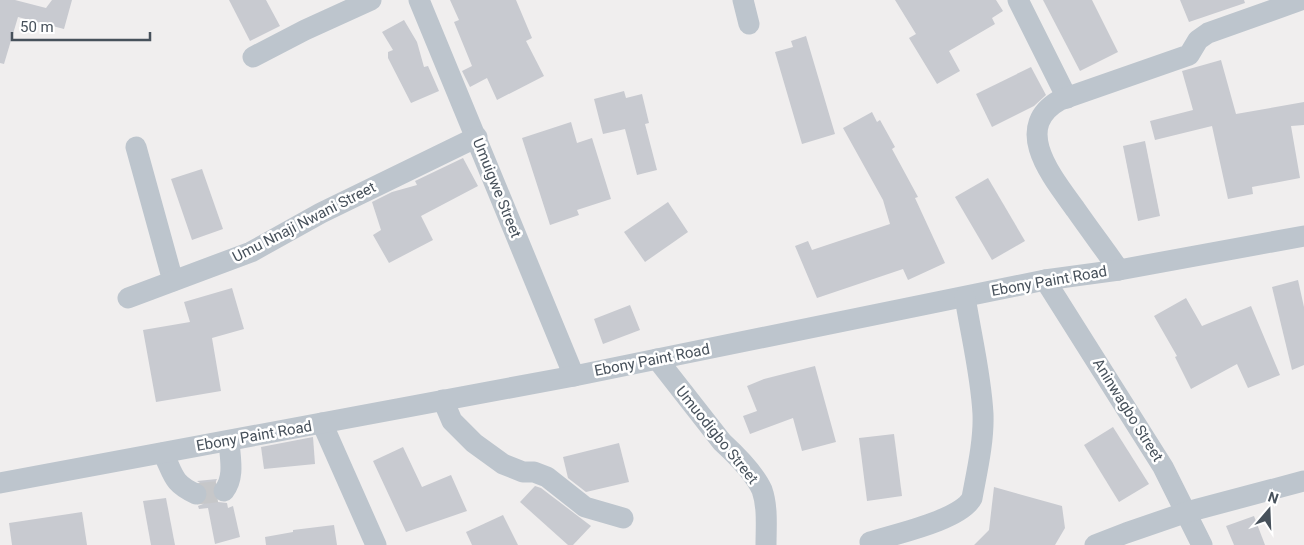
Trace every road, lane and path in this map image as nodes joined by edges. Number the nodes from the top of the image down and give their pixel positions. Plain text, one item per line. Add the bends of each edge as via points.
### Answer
1 (371, 0) edge
2 (419, 0) edge
3 (743, 0) edge
4 (1018, 0) edge
5 (1301, 0) edge
6 (749, 24) dead end
7 (253, 57) dead end
8 (1066, 98) junction
9 (476, 137) junction
10 (136, 147) dead end
11 (1304, 236) edge
12 (1119, 270) junction
13 (1045, 280) junction
14 (173, 281) junction
15 (965, 297) junction
16 (128, 298) dead end
17 (657, 359) junction
18 (574, 376) junction
19 (443, 400) junction
20 (322, 423) junction
21 (229, 441) junction
22 (164, 453) junction
23 (1304, 481) edge
24 (0, 483) edge
25 (224, 491) dead end
26 (196, 494) tunnel mouth
27 (1187, 512) junction
28 (623, 518) dead end
29 (870, 542) dead end
30 (376, 545) edge
31 (766, 545) edge
32 (1095, 545) edge
33 (1202, 545) edge

1 - 7 street
2 - 9 street, Umuigwe Street
3 - 6 street
4 - 8 street
5 - 8 street via 1208,33 1183,58
8 - 12 street via 1048,106 1042,114 1038,147 1054,179
9 - 14 street, Umu Nnaji Nwani Street via 321,213 250,252
9 - 18 street, Umuigwe Street
10 - 14 street
11 - 12 street, Ebony Paint Road
12 - 13 street, Ebony Paint Road
13 - 15 street, Ebony Paint Road
13 - 27 street, Aninwagbo Street via 1149,443
14 - 16 street, Umu Nnaji Nwani Street
15 - 17 street, Ebony Paint Road
15 - 29 street via 983,416 972,498 954,514
17 - 18 street, Ebony Paint Road
17 - 31 street, Umuodigbo Street via 762,490
18 - 19 street, Ebony Paint Road
19 - 20 street, Ebony Paint Road
19 - 28 street via 452,421 503,464 547,477 585,507
20 - 21 street, Ebony Paint Road
20 - 30 street
21 - 22 street, Ebony Paint Road
21 - 25 street via 230,484
22 - 24 street, Ebony Paint Road
22 - 26 street via 176,482
23 - 27 street
27 - 32 street
27 - 33 street, Aninwagbo Street

